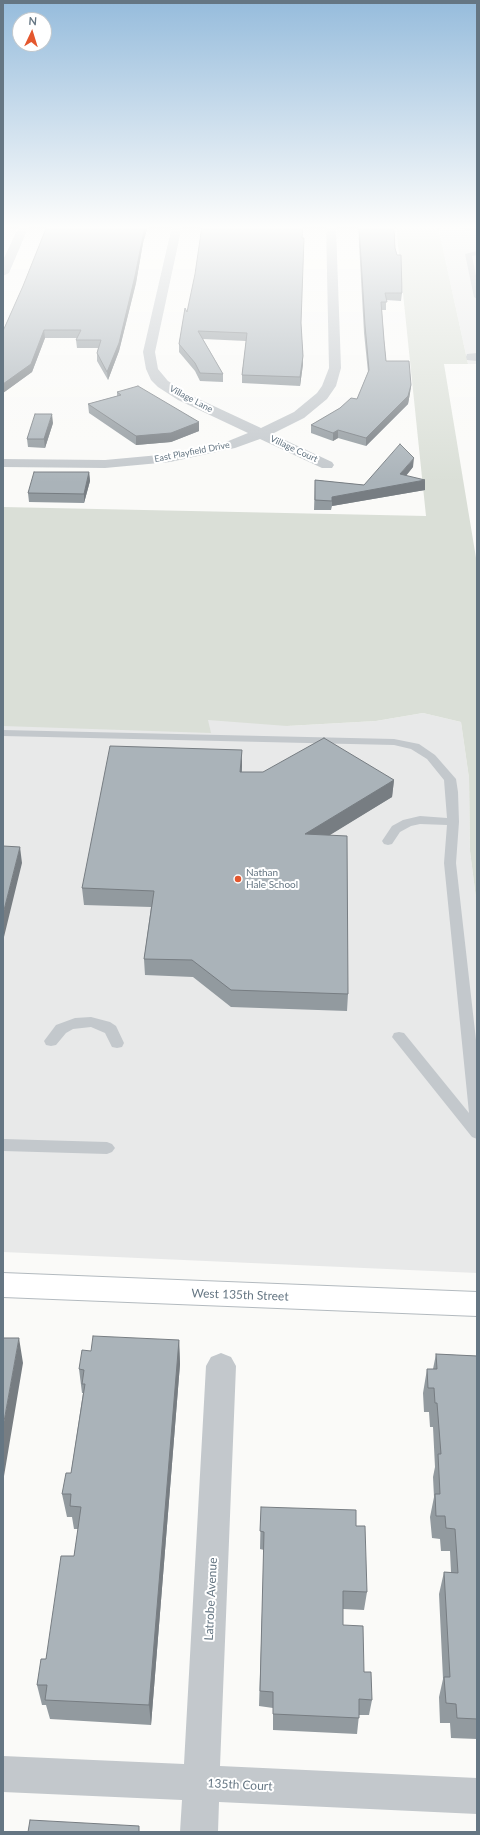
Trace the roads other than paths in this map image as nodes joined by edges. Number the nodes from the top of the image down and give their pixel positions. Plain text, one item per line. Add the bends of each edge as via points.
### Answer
1 (158, 312) edge
2 (334, 312) edge
3 (261, 434) junction
4 (3, 463) edge
5 (327, 465) dead end
6 (3, 733) edge
7 (453, 822) junction
8 (388, 841) dead end
9 (398, 1037) dead end
10 (51, 1040) dead end
11 (117, 1043) dead end
12 (477, 1116) edge
13 (477, 1133) edge
14 (3, 1145) edge
15 (108, 1148) dead end
16 (3, 1285) edge
17 (477, 1304) edge
18 (221, 1366) dead end
19 (3, 1774) edge
20 (202, 1783) junction
21 (477, 1796) edge
22 (199, 1832) edge

1 - 3 street, Village Lane via 149,352 152,369 163,384
2 - 3 street, East Playfield Drive via 333,375 322,396 290,421
3 - 4 street, East Playfield Drive via 230,445 170,458 105,464
3 - 5 street, Village Court
6 - 7 lane via 394,742 415,746 439,764 450,779
7 - 8 lane via 420,820 407,823 396,829
7 - 12 lane via 450,864
9 - 13 lane
10 - 11 lane via 68,1025 91,1022 111,1030
14 - 15 lane
16 - 17 street, West 135th Street
18 - 20 street, Latrobe Avenue
19 - 20 street, 135th Court
20 - 21 street, 135th Court
20 - 22 street, Latrobe Avenue

